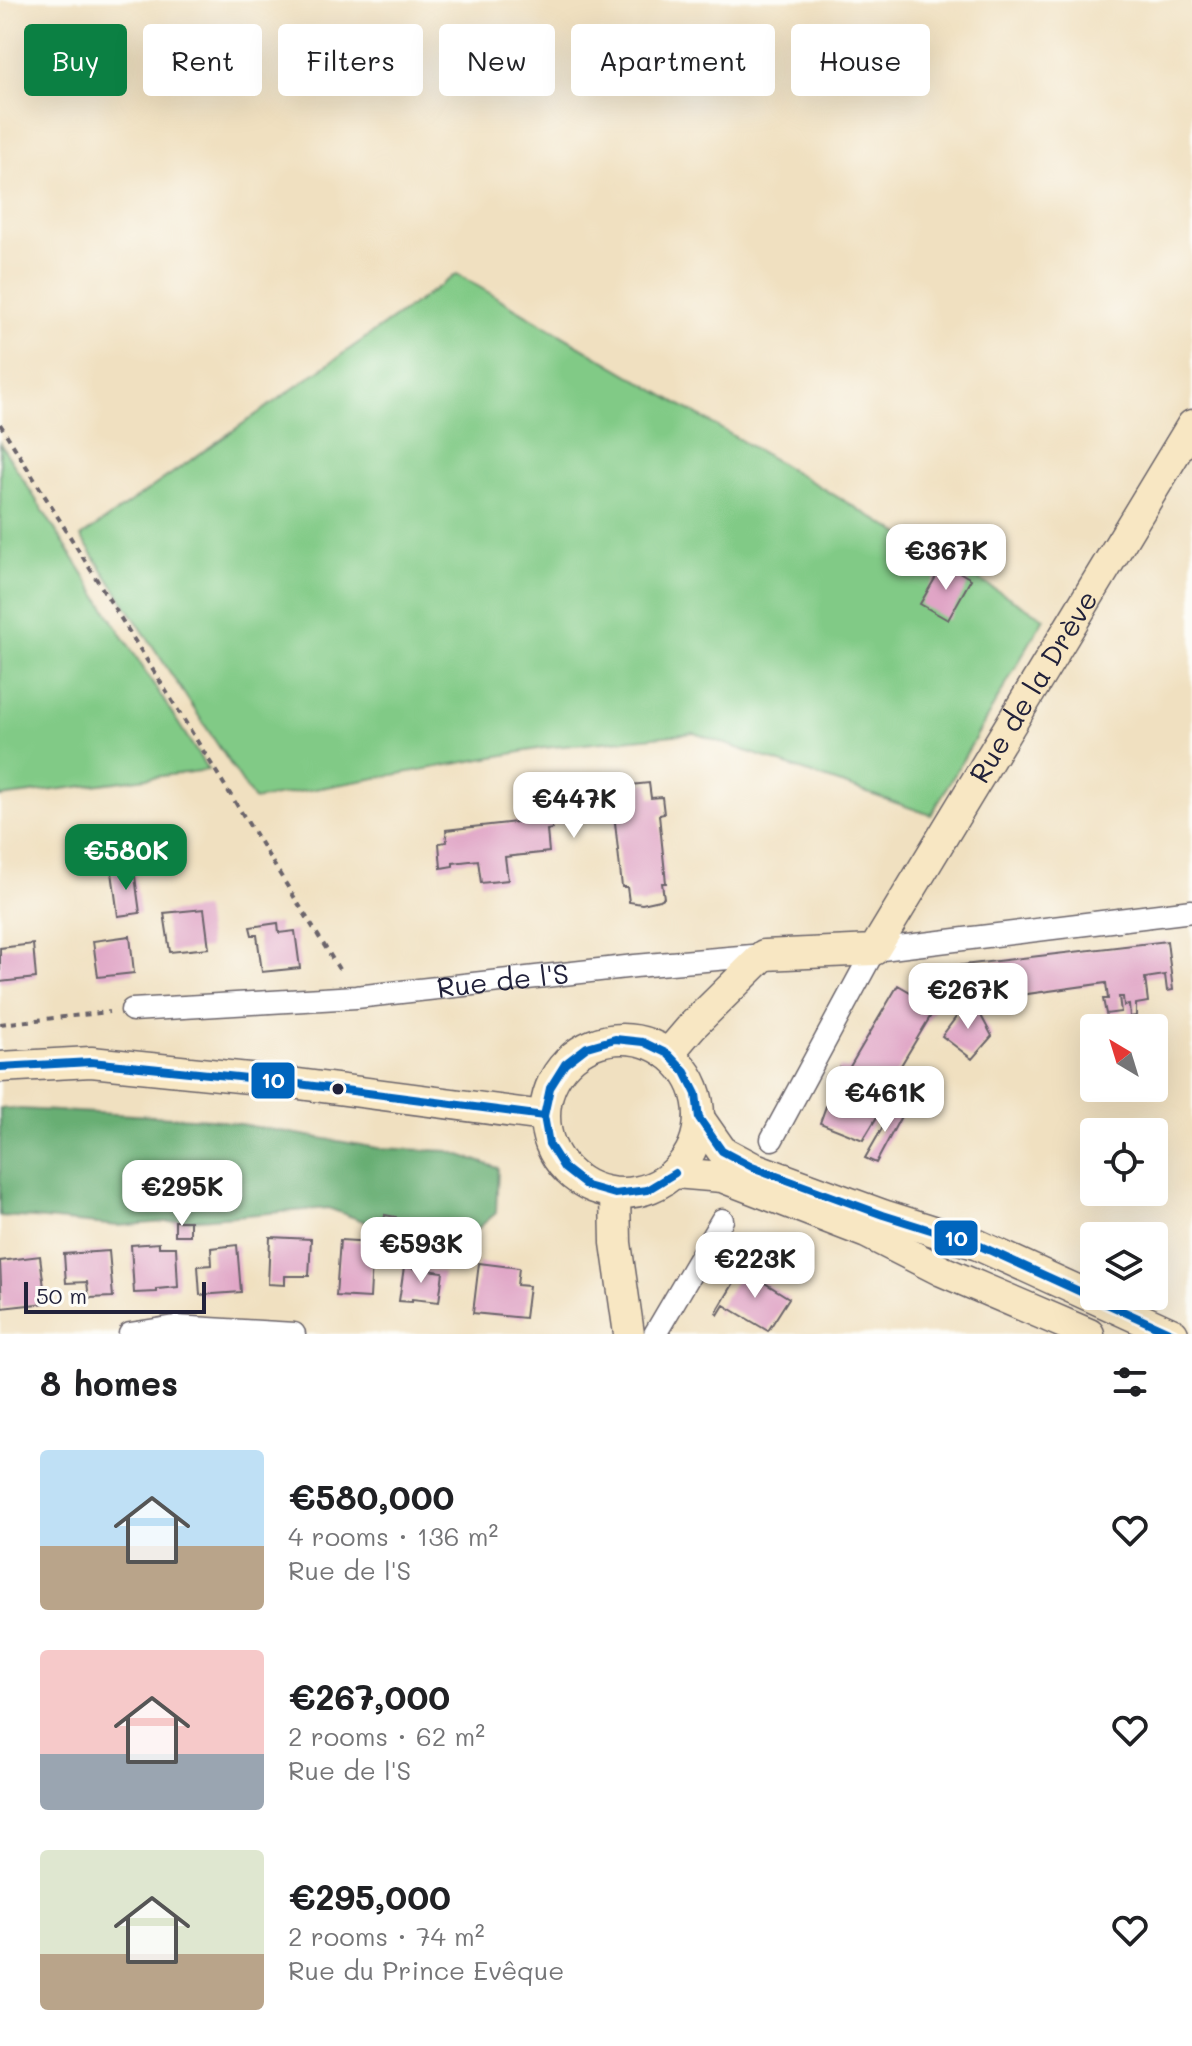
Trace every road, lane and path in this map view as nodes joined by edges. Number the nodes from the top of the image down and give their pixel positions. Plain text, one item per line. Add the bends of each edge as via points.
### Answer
1 (0, 424) edge
2 (1192, 425) edge
3 (1192, 911) edge
4 (874, 950) junction
5 (764, 955) junction
6 (356, 997) junction
7 (132, 1010) joint
8 (0, 1024) edge
9 (668, 1054) junction
10 (0, 1067) edge
11 (544, 1116) junction
12 (699, 1118) junction
13 (772, 1139) dead end
14 (675, 1173) junction
15 (615, 1194) junction
16 (722, 1220) dead end
17 (130, 1334) edge
18 (294, 1334) edge
19 (629, 1334) edge
20 (655, 1334) edge
21 (1089, 1334) edge
22 (1173, 1334) edge

1 - 6 path
2 - 4 main road, Rue de la Drève
3 - 4 street, Rue de l'S
4 - 5 main road, Rue de l'S
4 - 13 street
5 - 6 street, Rue de l'S
5 - 9 main road
6 - 7 street, Rue de l'S
7 - 8 path
9 - 11 main road via 643,1042 615,1039 587,1047 565,1064 550,1088
9 - 12 main road via 696,1094
10 - 11 main road via 91,1062
11 - 15 main road via 549,1144 564,1168 587,1186
12 - 14 main road via 692,1148
12 - 22 main road via 722,1151 752,1167 978,1245
14 - 15 main road via 647,1190
14 - 21 main road via 722,1177 853,1227
15 - 19 main road
16 - 20 street
17 - 18 street via 175,1327

